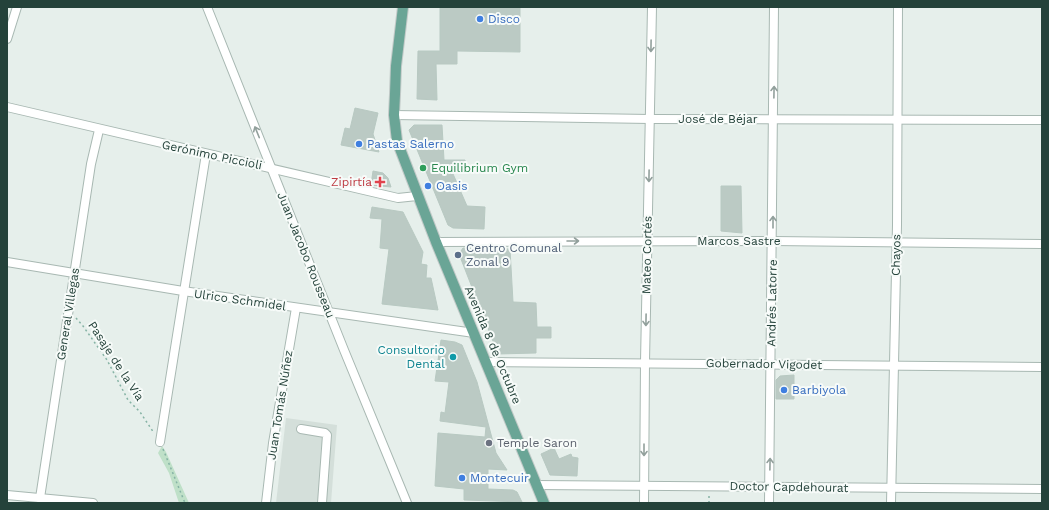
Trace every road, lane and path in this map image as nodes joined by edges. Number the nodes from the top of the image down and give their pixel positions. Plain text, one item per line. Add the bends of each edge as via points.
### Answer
1 (17, 7) edge
2 (207, 7) edge
3 (652, 7) edge
4 (774, 7) edge
5 (898, 7) edge
6 (404, 8) edge
7 (7, 39) edge
8 (7, 107) edge
9 (394, 115) junction
10 (650, 119) junction
11 (773, 119) junction
12 (897, 119) junction
13 (1042, 120) edge
14 (99, 130) junction
15 (206, 154) junction
16 (271, 168) junction
17 (417, 196) junction
18 (648, 241) junction
19 (773, 241) junction
20 (436, 242) junction
21 (896, 242) junction
22 (1042, 244) edge
23 (7, 262) edge
24 (74, 272) junction
25 (183, 291) junction
26 (296, 308) junction
27 (68, 311) junction
28 (329, 312) junction
29 (474, 333) junction
30 (486, 362) junction
31 (645, 362) junction
32 (771, 364) junction
33 (894, 365) junction
34 (1042, 367) edge
35 (301, 429) dead end
36 (160, 442) junction
37 (536, 485) junction
38 (644, 486) junction
39 (770, 487) junction
40 (892, 489) junction
41 (1042, 489) edge
42 (7, 495) edge
43 (40, 498) junction
44 (93, 503) edge
45 (185, 503) edge
46 (266, 503) edge
47 (322, 503) edge
48 (408, 503) edge
49 (544, 503) edge
50 (644, 503) edge
51 (769, 503) edge
52 (891, 503) edge

1 - 7 street
16 -> 2 street, Juan Jacobo Rousseau
3 -> 10 street, Mateo Cortés
11 -> 4 street, Andrés Latorre
5 - 12 street, Chayos
6 - 9 main road, Avenida 8 de Octubre via 396,66
8 - 14 street, Gerónimo Piccioli
9 - 10 street, José de Béjar
9 - 17 main road, Avenida 8 de Octubre via 397,141
10 - 11 street, José de Béjar
10 -> 18 street, Mateo Cortés
11 - 12 street, José de Béjar
19 -> 11 street, Andrés Latorre
12 - 13 street, José de Béjar
12 - 21 street, Chayos
14 - 15 street, Gerónimo Piccioli
14 - 24 street, General Villegas
15 - 16 street, Gerónimo Piccioli
15 - 25 street
16 - 17 street, Gerónimo Piccioli via 398,198
16 - 28 street, Juan Jacobo Rousseau
17 - 20 main road, Avenida 8 de Octubre
18 - 19 street, Marcos Sastre
20 -> 18 street, Marcos Sastre
18 -> 31 street, Mateo Cortés
19 - 21 street, Marcos Sastre
19 - 32 street, Andrés Latorre
20 - 29 main road, Avenida 8 de Octubre
21 - 22 street, Marcos Sastre
21 - 33 street, Chayos
23 - 24 street, Ulrico Schmidel
24 - 25 street, Ulrico Schmidel
24 - 27 street, General Villegas
25 - 26 street, Ulrico Schmidel
25 - 36 street
26 - 28 street, Ulrico Schmidel
26 - 46 street, Juan Tomás Núñez via 272,443
27 - 36 path, Pasaje de la Vía via 84,326 107,360 128,400 140,412
27 - 43 street, General Villegas
28 - 29 street, Ulrico Schmidel
28 - 48 street, Juan Jacobo Rousseau
29 - 30 main road, Avenida 8 de Octubre
30 - 31 street, Gobernador Vigodet
30 - 37 main road, Avenida 8 de Octubre
31 - 32 street, Gobernador Vigodet
31 -> 38 street, Mateo Cortés
32 - 33 street, Gobernador Vigodet
39 -> 32 street, Andrés Latorre
33 - 34 street, Gobernador Vigodet
33 - 40 street, Chayos
35 - 47 street via 327,435
36 - 45 path, Pasaje de la Vía
37 - 38 street, Doctor Capdehourat
37 - 49 main road, Avenida 8 de Octubre
38 - 39 street, Doctor Capdehourat
38 - 50 street, Mateo Cortés
39 - 40 street, Doctor Capdehourat
39 - 51 street, Andrés Latorre
40 - 41 street, Doctor Capdehourat
40 - 52 street, Chayos
42 - 43 street
43 - 44 street

